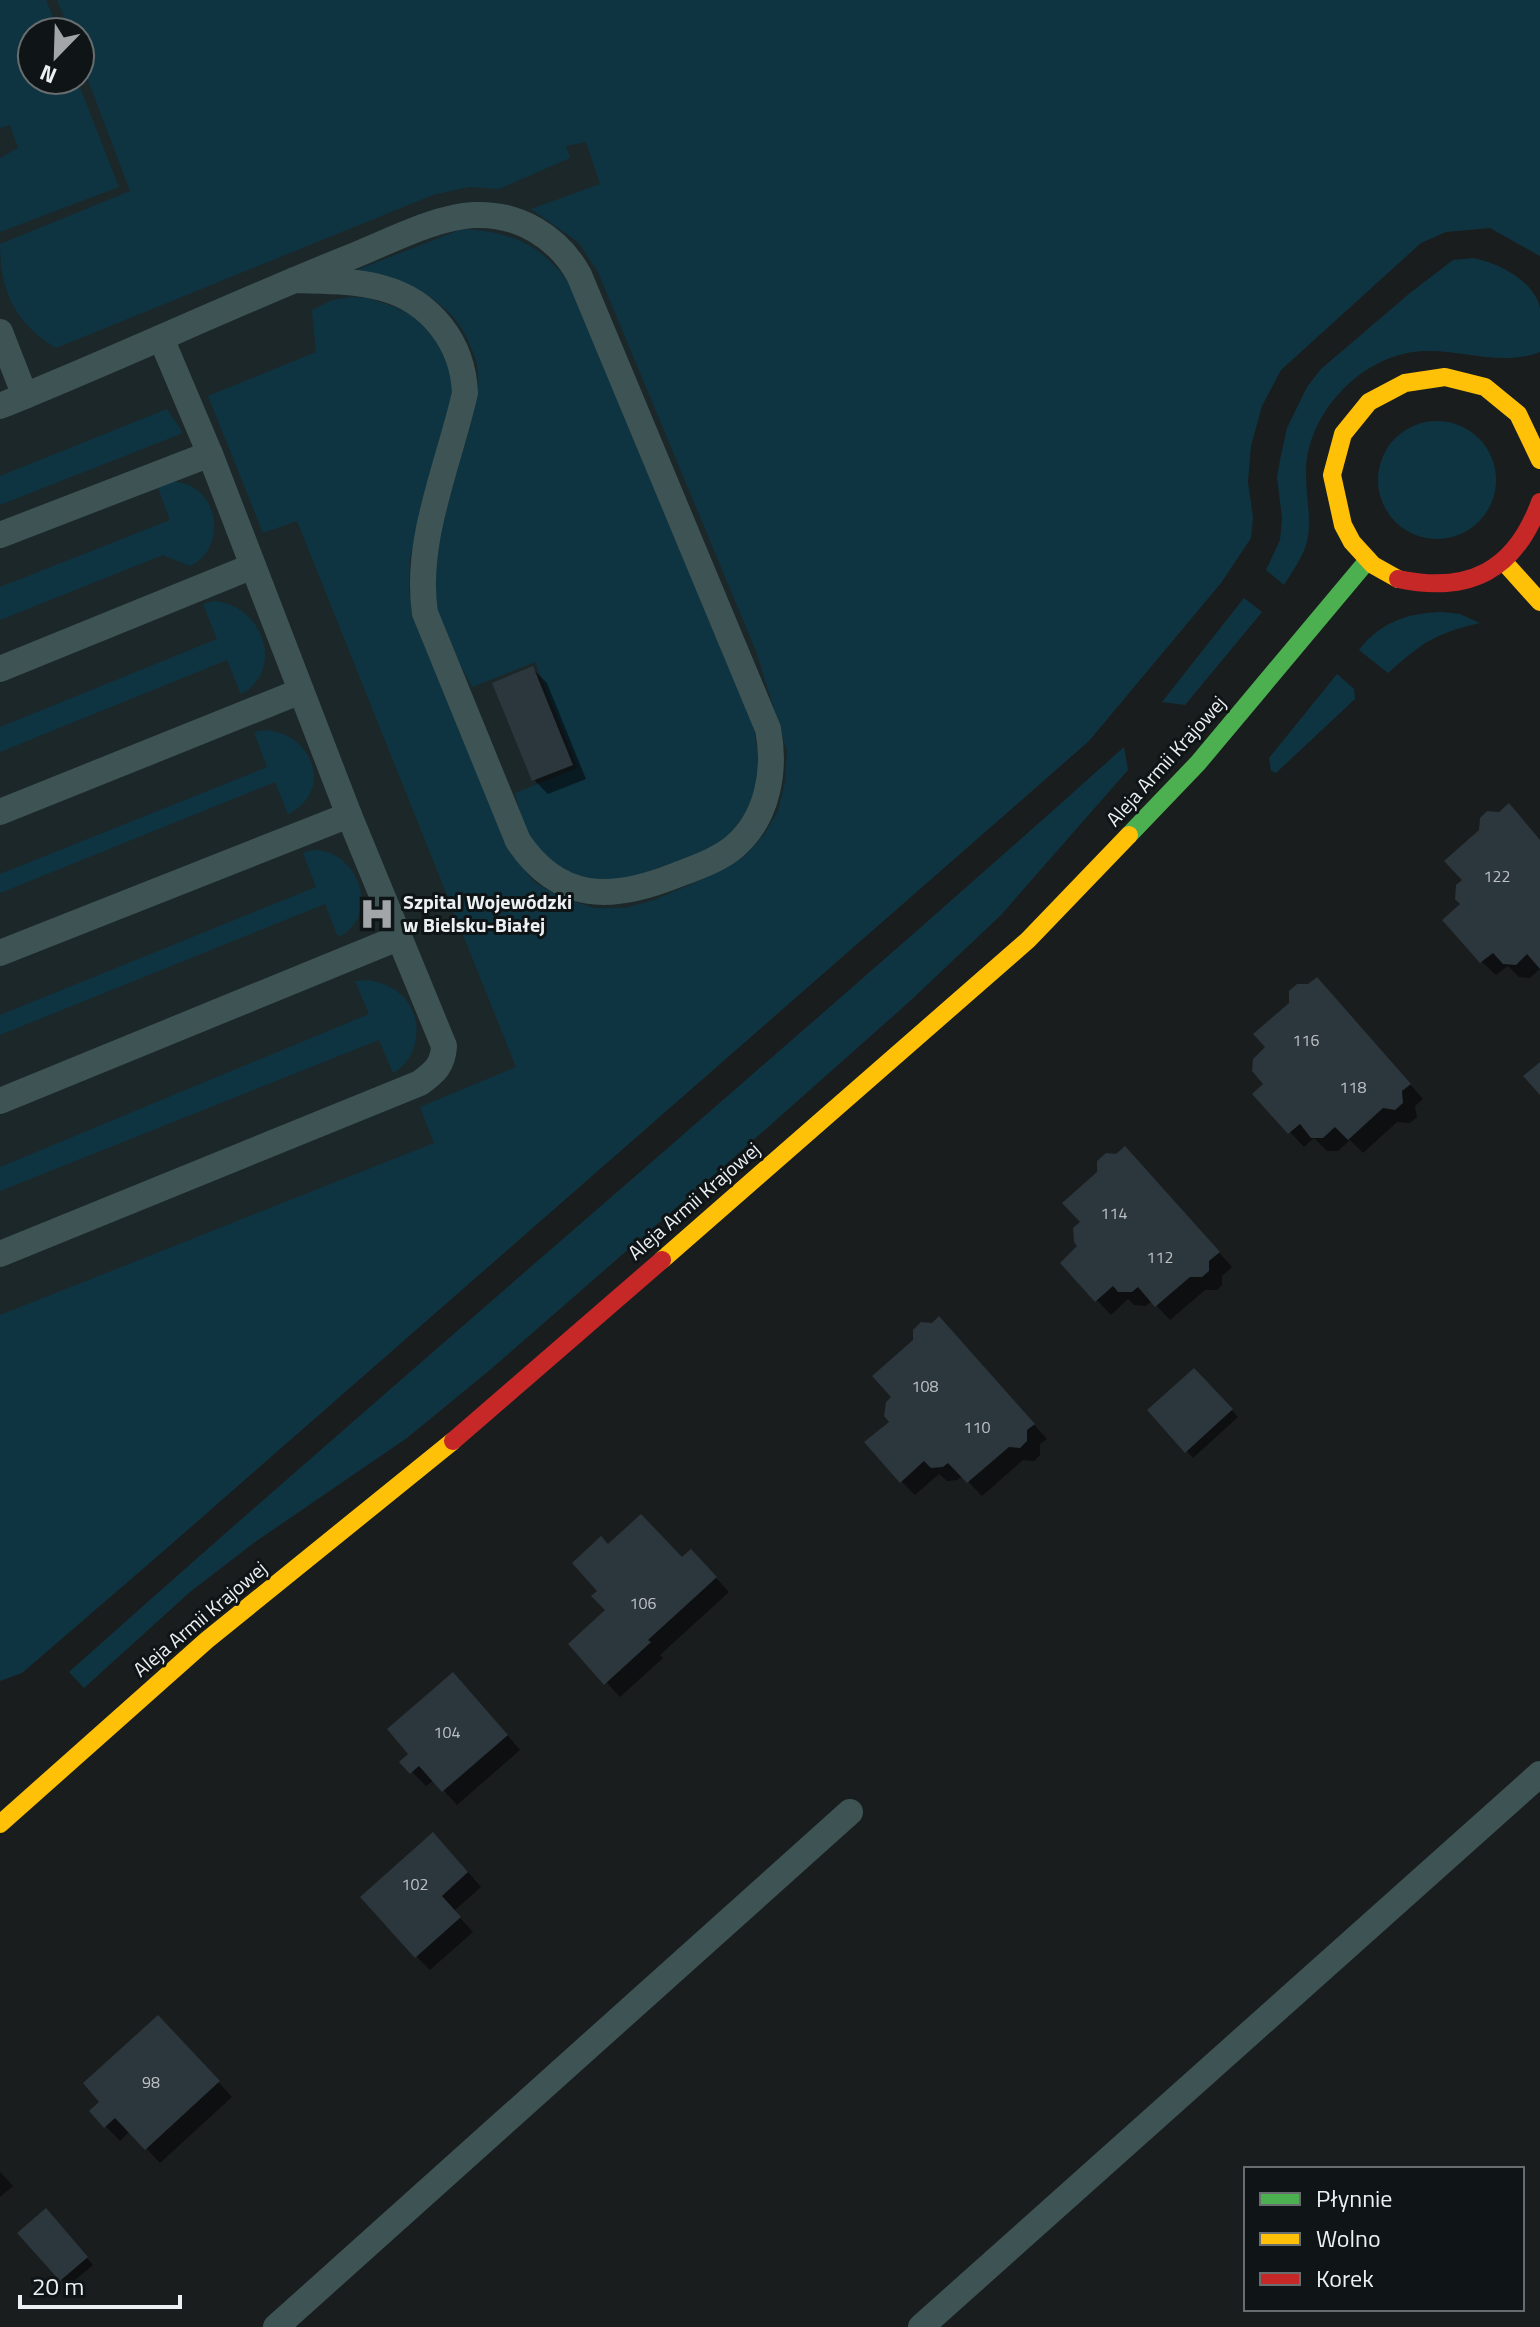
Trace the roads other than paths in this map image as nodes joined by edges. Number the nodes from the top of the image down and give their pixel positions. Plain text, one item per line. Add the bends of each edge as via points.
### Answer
1 (294, 280) junction
2 (0, 332) edge
3 (161, 338) junction
4 (25, 396) junction
5 (0, 406) edge
6 (1540, 407) edge
7 (1523, 419) junction
8 (210, 454) junction
9 (1540, 460) edge
10 (1540, 502) edge
11 (0, 535) edge
12 (1368, 560) junction
13 (1504, 562) junction
14 (253, 566) junction
15 (1540, 602) edge
16 (0, 669) edge
17 (301, 691) junction
18 (0, 812) edge
19 (349, 815) junction
20 (398, 938) junction
21 (0, 953) edge
22 (0, 1101) edge
23 (0, 1254) edge
24 (1540, 1774) edge
25 (850, 1812) dead end
26 (0, 1824) edge
27 (276, 2327) edge
28 (921, 2327) edge

1 - 1 lane via 384,288 424,310 459,354 465,393 424,552 422,593 425,613 529,857 562,882 603,894 653,884 734,847 767,794 773,753 768,729 569,257 517,221 465,215
1 - 3 lane
2 - 4 lane
3 - 4 lane
3 - 8 lane
4 - 5 lane
6 - 7 street
7 - 9 street
7 - 12 street via 1499,396 1471,382 1440,376 1408,380 1378,394 1355,415 1339,443 1332,474 1335,506 1347,535
8 - 11 lane
8 - 14 lane
10 - 13 street via 1523,543
12 - 13 street via 1392,577 1450,586 1479,578
12 - 26 street, Aleja Armii Krajowej via 1198,763 1028,940 442,1451 207,1640
13 - 15 street
14 - 16 lane
14 - 17 lane
17 - 18 lane
17 - 19 lane
19 - 20 lane
19 - 21 lane
20 - 22 lane
20 - 23 lane via 444,1046 435,1072 420,1083
24 - 28 lane
25 - 27 lane

